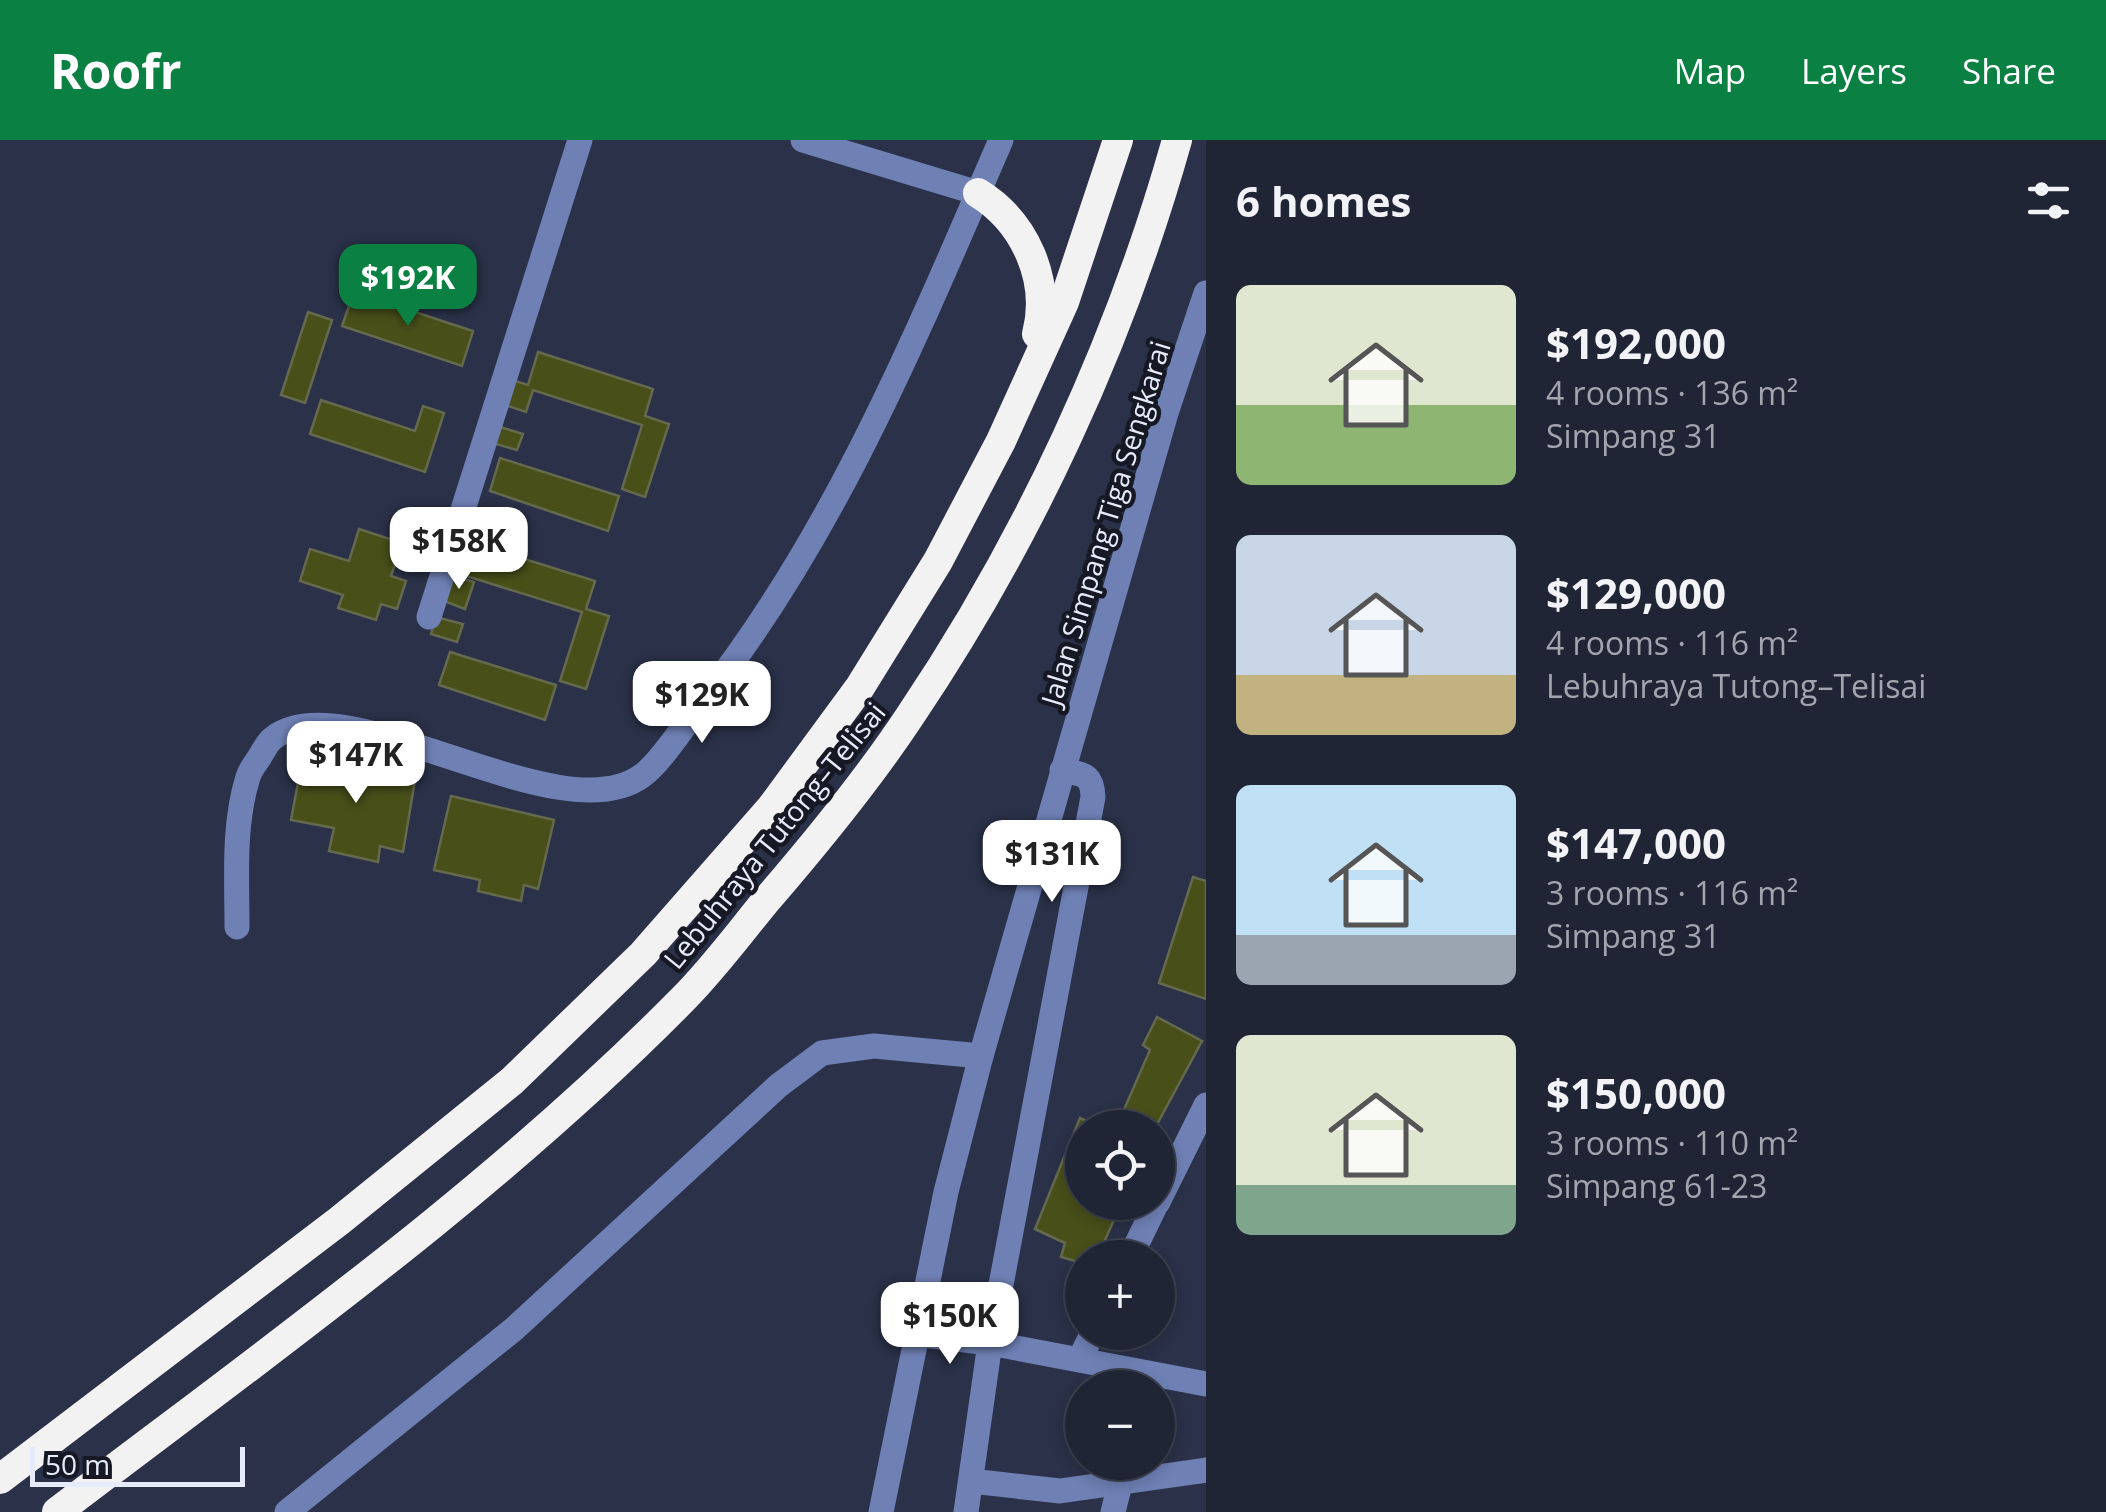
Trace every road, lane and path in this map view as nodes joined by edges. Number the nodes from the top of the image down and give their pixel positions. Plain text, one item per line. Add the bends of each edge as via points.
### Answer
1 (580, 140) edge
2 (803, 140) edge
3 (1001, 140) edge
4 (1118, 140) edge
5 (1177, 140) edge
6 (840, 146) edge
7 (978, 193) junction
8 (1206, 293) edge
9 (1001, 442) junction
10 (429, 616) dead end
11 (1062, 770) junction
12 (237, 927) dead end
13 (981, 1056) junction
14 (1206, 1104) edge
15 (1175, 1166) edge
16 (915, 1334) junction
17 (990, 1343) junction
18 (1084, 1350) edge
19 (1080, 1359) junction
20 (1206, 1384) edge
21 (1206, 1470) edge
22 (0, 1479) edge
23 (972, 1481) junction
24 (1120, 1484) junction
25 (57, 1512) edge
26 (287, 1512) edge
27 (881, 1512) edge
28 (966, 1512) edge
29 (1113, 1512) edge

1 - 10 street
2 - 6 street
3 - 7 street
4 - 9 highway, Lebuhraya Tutong–Telisai via 1064,302
5 - 25 highway, Lebuhraya Tutong–Telisai via 1117,320 1054,463 990,586 910,716 817,842 686,997 552,1123
6 - 7 street
7 - 9 highway via 997,205 1024,241 1042,295 1036,340
7 - 12 street via 887,397 808,549 744,650 643,776 608,790 562,789 357,729 307,725 273,738 248,773 238,826
8 - 11 street, Jalan Simpang Tiga Sengkarai
9 - 22 highway, Lebuhraya Tutong–Telisai via 860,687 771,808 644,954 512,1081
11 - 13 street, Jalan Simpang Tiga Sengkarai
11 - 17 street via 1086,776 1093,797
13 - 16 street, Jalan Simpang Tiga Sengkarai
13 - 26 street via 874,1046 822,1053 514,1330
14 - 15 street
16 - 17 street
16 - 27 street, Jalan Simpang Tiga Sengkarai
17 - 19 street
17 - 23 street
18 - 19 street
19 - 20 street
21 - 24 street
23 - 24 street via 1060,1490
23 - 28 street
24 - 29 street

